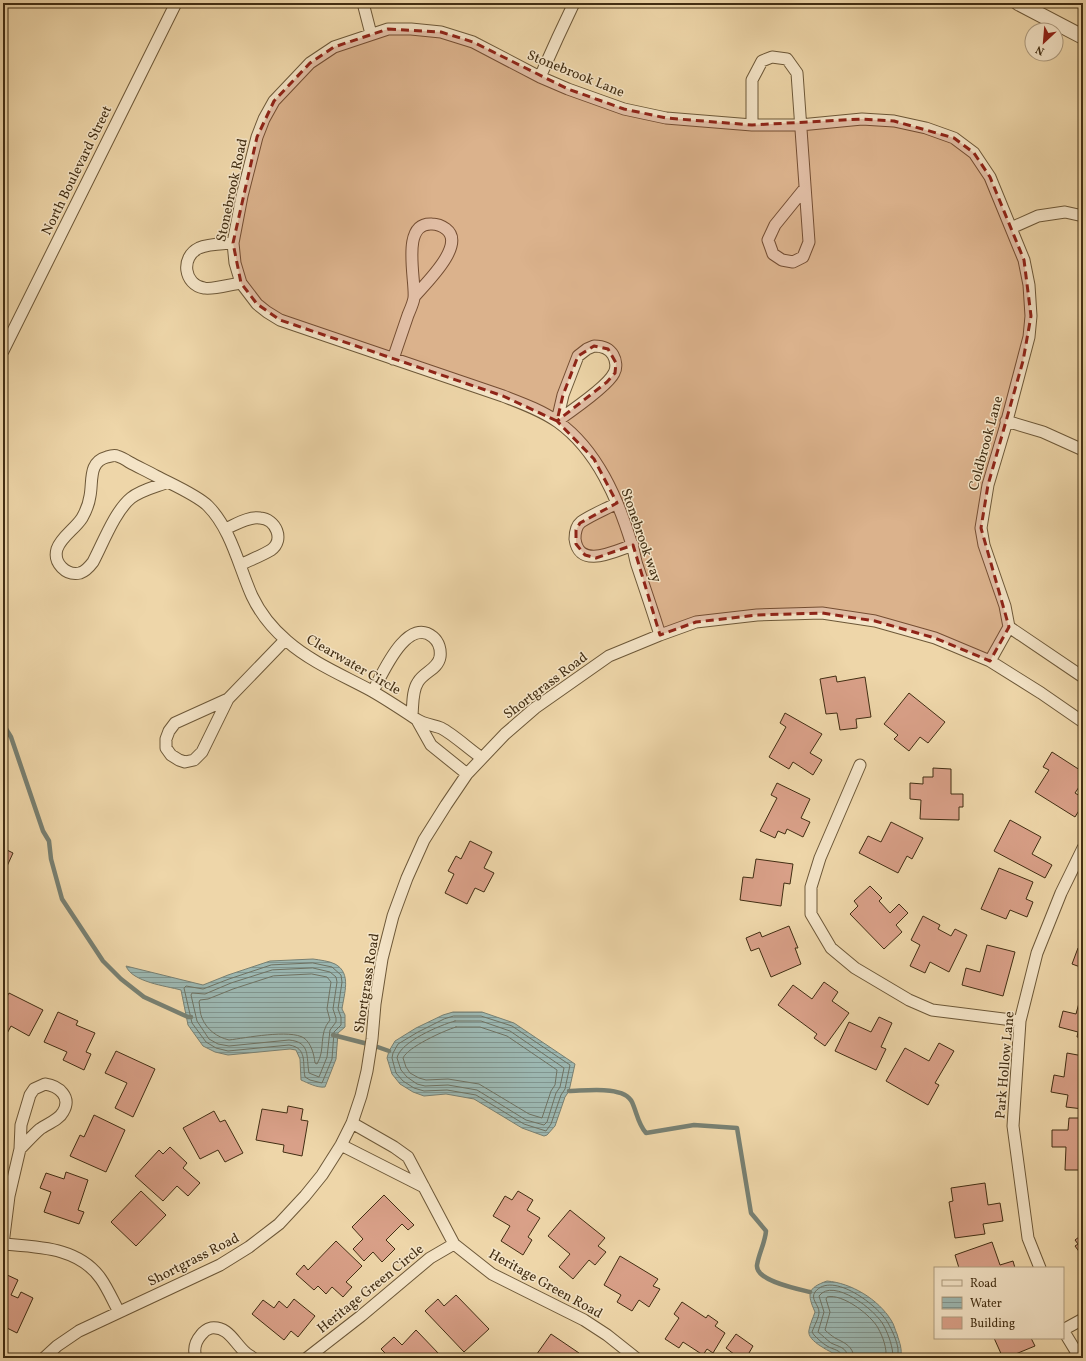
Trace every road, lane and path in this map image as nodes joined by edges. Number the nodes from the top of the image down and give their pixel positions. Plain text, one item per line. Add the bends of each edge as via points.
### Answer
1 (176, 3) edge
2 (363, 3) edge
3 (574, 3) edge
4 (1018, 3) edge
5 (371, 34) junction
6 (1083, 37) edge
7 (540, 77) junction
8 (752, 125) junction
9 (800, 125) junction
10 (805, 188) junction
11 (1083, 216) edge
12 (1011, 228) junction
13 (233, 243) junction
14 (241, 282) junction
15 (414, 298) junction
16 (3, 351) edge
17 (393, 359) junction
18 (557, 421) junction
19 (1006, 421) junction
20 (1083, 450) edge
21 (168, 482) junction
22 (617, 503) junction
23 (225, 529) junction
24 (633, 545) junction
25 (240, 565) junction
26 (1009, 627) junction
27 (660, 635) junction
28 (285, 640) junction
29 (990, 661) junction
30 (1083, 677) edge
31 (373, 692) junction
32 (228, 699) junction
33 (415, 717) junction
34 (1083, 722) edge
35 (482, 758) junction
36 (860, 765) dead end
37 (467, 774) junction
38 (1083, 848) edge
39 (1020, 1021) junction
40 (352, 1122) junction
41 (341, 1146) junction
42 (20, 1149) junction
43 (424, 1187) junction
44 (3, 1244) edge
45 (454, 1244) junction
46 (1040, 1267) edge
47 (119, 1312) junction
48 (1083, 1319) edge
49 (1064, 1329) edge
50 (1064, 1332) edge
51 (630, 1356) edge
52 (44, 1358) edge
53 (196, 1358) edge
54 (254, 1358) edge
55 (307, 1358) edge
56 (1080, 1358) edge

1 - 16 street, North Boulevard Street
2 - 5 street
3 - 7 street
4 - 6 street
5 - 7 street, Stonebrook Lane via 388,29 411,28 441,32 473,42
5 - 13 street, Stonebrook Road via 334,47 310,63 274,101 257,137
7 - 8 street, Stonebrook Lane via 624,109 713,123
8 - 9 street, Stonebrook Lane
8 - 9 street via 752,80 762,61 772,56 787,59 797,73
9 - 10 street
9 - 12 street, Stonebrook Lane via 862,119 894,121 954,138 974,153 990,177
10 - 10 street via 809,242 803,257 793,262 782,260 772,254 768,240 775,225
11 - 12 street via 1065,212 1038,216
12 - 19 street, Coldbrook Lane via 1024,260 1030,286 1031,316 1029,337
13 - 14 street, Stonebrook Road via 235,263
13 - 14 street via 197,249 188,259 186,268 190,280 205,289
14 - 17 street, Stonebrook Road via 257,304 280,320
15 - 15 street via 446,259 451,248 452,239 448,231 440,225 423,225 416,233 412,244
15 - 17 street
17 - 18 street, Stonebrook way via 527,405
18 - 18 street via 607,382 615,372 616,363 608,349 594,346 578,356 563,395
18 - 22 street, Stonebrook way via 575,436 594,459
19 - 20 street via 1043,432
19 - 26 street, Coldbrook Lane via 988,485 981,528
21 - 21 street, Clearwater Circle via 117,456 99,460 91,476 90,495 85,512 72,531 61,540 57,550 56,559 60,565 74,574 88,568 123,506 142,491
21 - 23 street, Clearwater Circle via 207,504
22 - 24 street, Stonebrook way
22 - 24 street via 580,523 575,535 576,544 585,554 596,558
23 - 25 street, Clearwater Circle
23 - 25 street via 259,517 268,519 277,530 278,536 272,549
24 - 27 street, Stonebrook way via 636,563
25 - 28 street, Clearwater Circle via 252,597 265,619
26 - 29 street
26 - 30 street
27 - 29 street, Shortgrass Road via 696,622 757,615 822,613 875,621 935,638
27 - 35 street, Shortgrass Road via 609,656 535,708
28 - 31 street, Clearwater Circle via 318,663
28 - 32 street
29 - 34 street, Shortgrass Road
31 - 33 street, Clearwater Circle
31 - 33 street via 403,640 419,633 433,637 438,643 440,656 438,664 417,683 414,691
32 - 32 street via 176,723 166,740 166,748 171,755 185,762 194,760 202,752
33 - 35 street, Clearwater Circle via 442,729
33 - 37 street via 431,745
35 - 37 street, Shortgrass Road
36 - 39 street via 820,858 811,887 811,914 831,948 855,968 909,1000 932,1010
37 - 40 street, Shortgrass Road via 424,840 393,916 382,959 367,1071
38 - 39 street, Park Hollow Lane via 1061,893 1037,953
39 - 46 street, Park Hollow Lane via 1013,1126 1028,1238
40 - 41 street, Shortgrass Road
40 - 43 street, Heritage Green Road via 408,1157
41 - 43 street
41 - 47 street, Shortgrass Road via 300,1203 250,1248 220,1265
42 - 42 street via 40,1129 63,1112 65,1095 57,1087 45,1084 34,1089 30,1095 21,1125
42 - 44 street via 9,1196
43 - 45 street, Heritage Green Road
44 - 47 street via 58,1251 84,1262 101,1279
45 - 51 street, Heritage Green Road via 492,1274 584,1320 607,1335
45 - 55 street, Heritage Green Circle via 430,1258
47 - 52 street, Shortgrass Road via 79,1331 56,1346
48 - 49 street
50 - 56 street
53 - 54 street via 195,1344 203,1332 208,1328 221,1328

